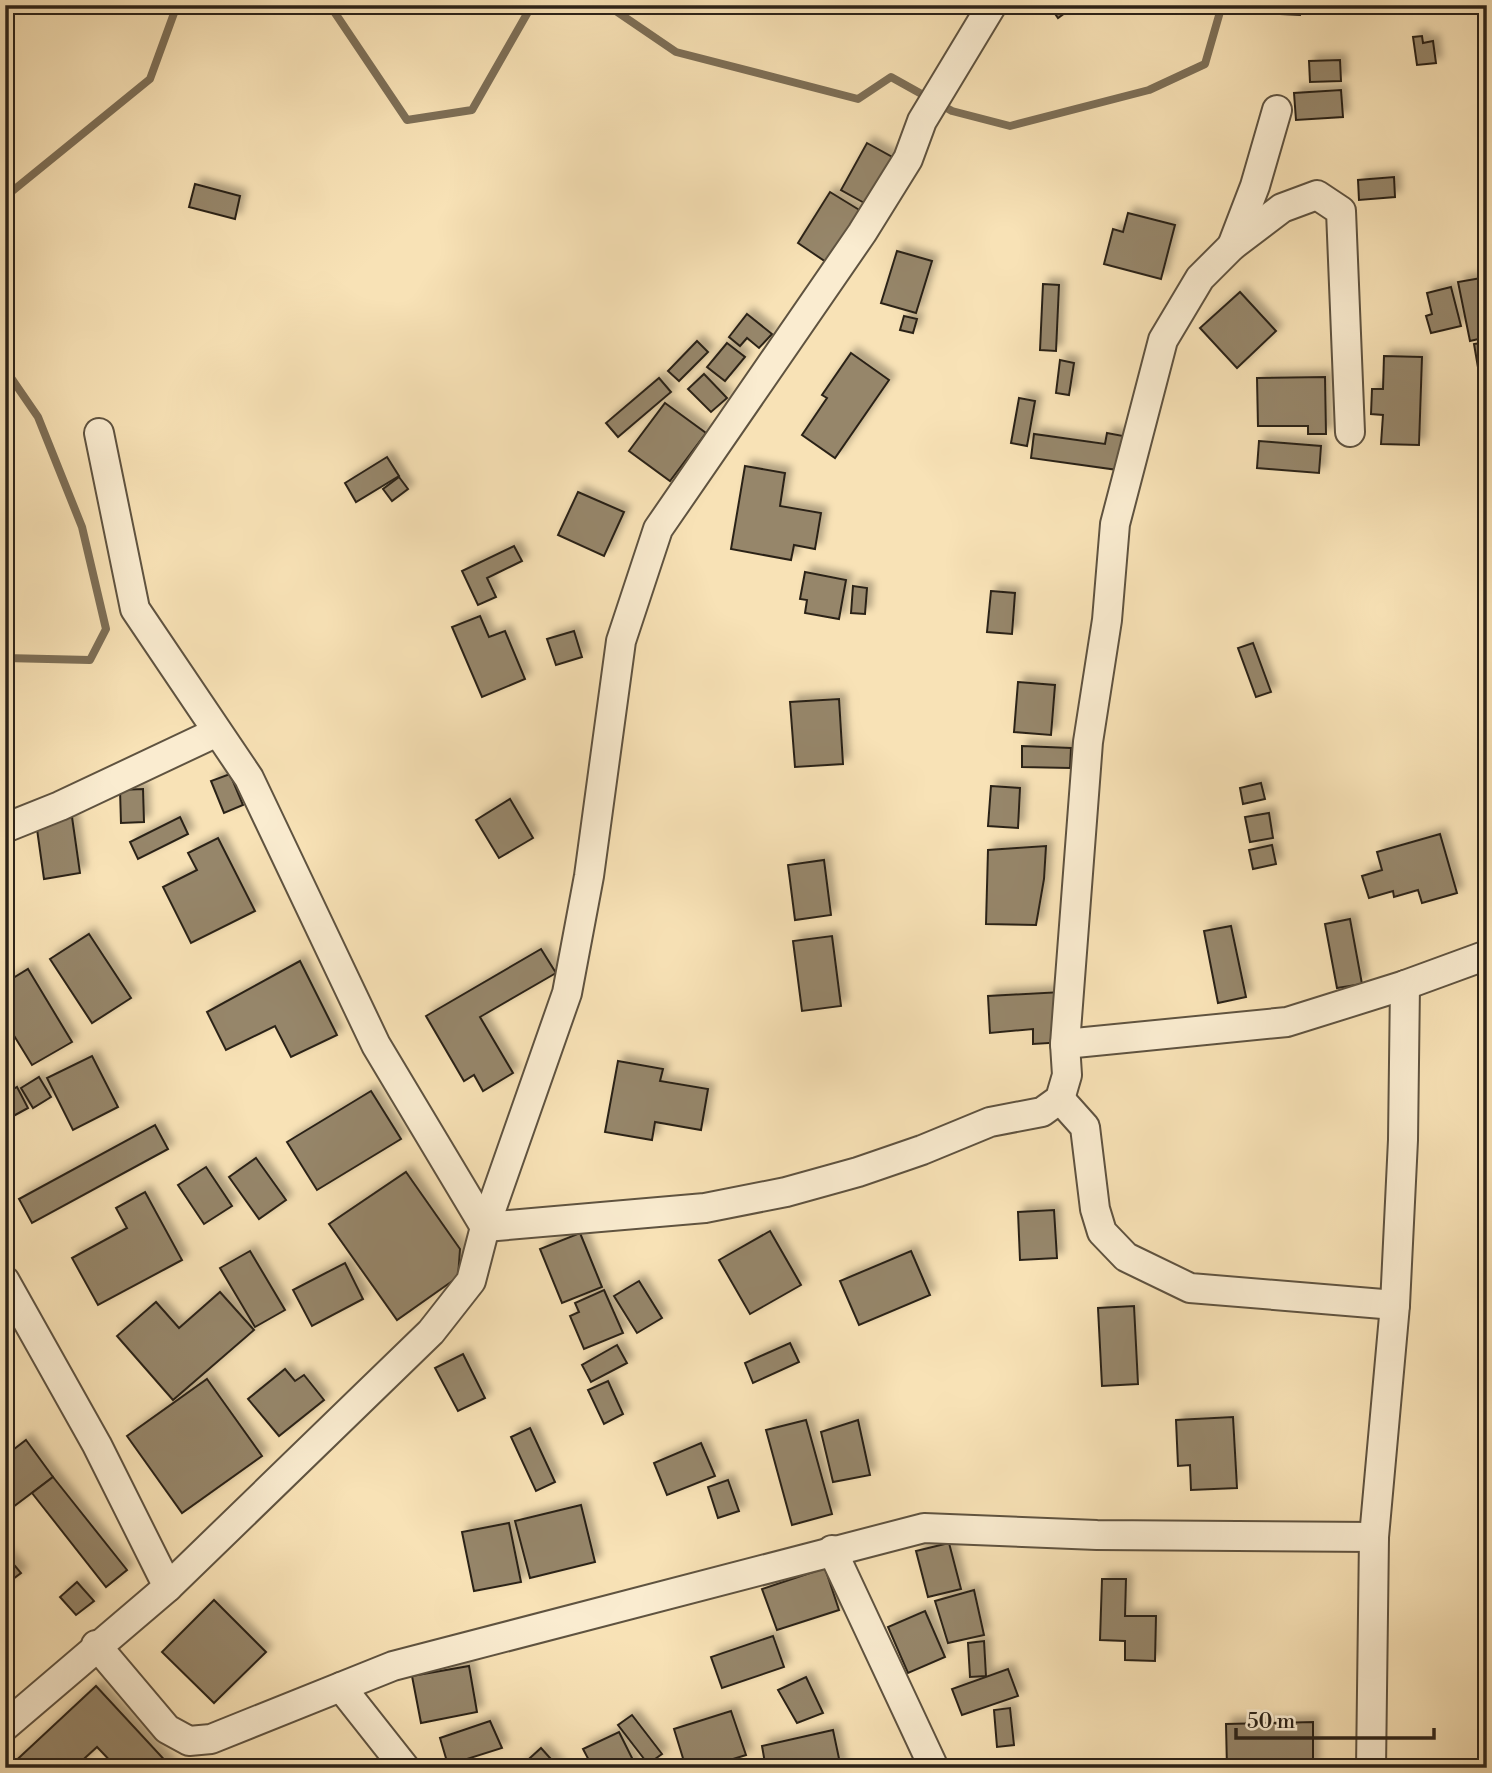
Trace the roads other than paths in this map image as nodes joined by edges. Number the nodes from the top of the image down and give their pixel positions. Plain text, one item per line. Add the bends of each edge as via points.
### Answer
1 (992, 5) edge
2 (1277, 110) dead end
3 (1232, 246) junction
4 (1350, 432) dead end
5 (99, 433) dead end
6 (217, 732) junction
7 (5, 828) edge
8 (1487, 954) edge
9 (1405, 985) junction
10 (1065, 1044) junction
11 (1060, 1099) junction
12 (485, 1227) junction
13 (5, 1281) edge
14 (1395, 1305) junction
15 (1374, 1537) junction
16 (832, 1550) junction
17 (168, 1587) junction
18 (96, 1645) junction
19 (341, 1687) junction
20 (5, 1726) edge
21 (405, 1768) edge
22 (934, 1768) edge
23 (1371, 1768) edge

1 - 12 street via 862,233 658,529 621,641 589,876 567,993
2 - 3 street
3 - 4 street via 1282,208 1317,195 1341,211
3 - 10 street via 1200,278 1163,340 1115,524 1107,620 1088,742
5 - 6 street via 135,609
6 - 7 street
6 - 12 street via 249,778 376,1045
8 - 9 street
9 - 10 street via 1287,1022
9 - 14 street
10 - 11 street via 1067,1075
11 - 12 street via 1042,1112 990,1122 922,1150 786,1192 705,1208
11 - 14 street via 1085,1127 1102,1232 1126,1257 1190,1288
12 - 17 street via 471,1281 431,1332
13 - 17 street via 97,1445
14 - 15 street
15 - 16 street via 1097,1535 924,1528
15 - 23 street
16 - 19 street via 394,1666
16 - 22 street
17 - 18 street
18 - 19 street via 167,1729 189,1741 211,1739
18 - 20 street
19 - 21 street

